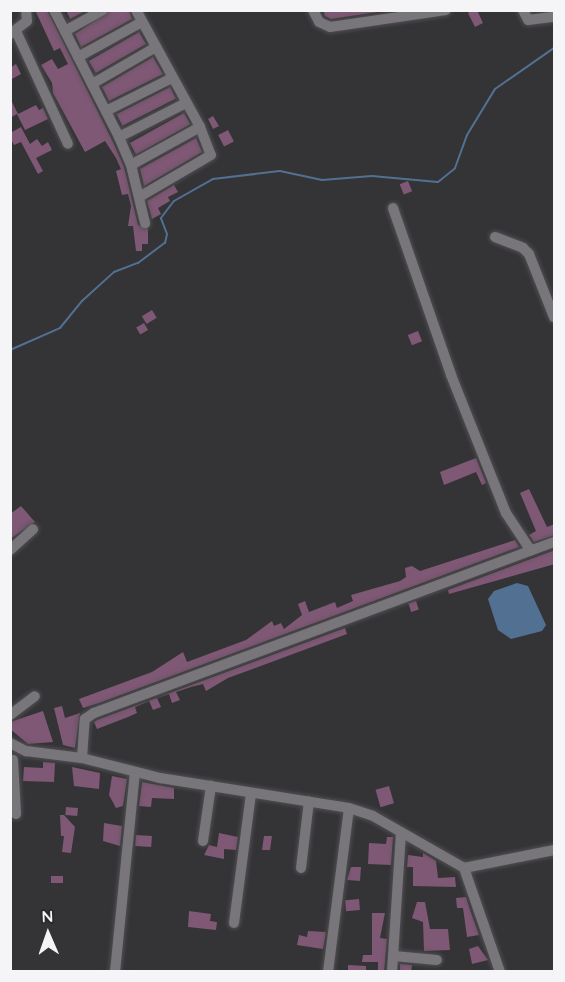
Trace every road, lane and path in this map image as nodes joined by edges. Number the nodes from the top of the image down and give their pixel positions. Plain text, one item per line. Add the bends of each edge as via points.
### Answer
1 (26, 10) edge
2 (54, 10) edge
3 (103, 10) edge
4 (136, 10) edge
5 (313, 10) edge
6 (446, 10) edge
7 (523, 10) edge
8 (555, 17) edge
9 (142, 22) junction
10 (65, 31) junction
11 (13, 33) edge
12 (156, 47) junction
13 (78, 57) junction
14 (172, 78) junction
15 (92, 84) junction
16 (186, 103) junction
17 (106, 111) junction
18 (200, 128) junction
19 (119, 137) junction
20 (68, 144) dead end
21 (131, 165) junction
22 (139, 197) junction
23 (393, 208) dead end
24 (145, 223) dead end
25 (495, 237) dead end
26 (555, 317) edge
27 (33, 529) dead end
28 (555, 542) edge
29 (10, 550) edge
30 (531, 551) junction
31 (35, 696) dead end
32 (10, 715) edge
33 (10, 743) edge
34 (26, 751) junction
35 (82, 758) junction
36 (12, 760) edge
37 (135, 772) junction
38 (211, 786) junction
39 (251, 793) junction
40 (309, 801) junction
41 (349, 808) junction
42 (16, 814) dead end
43 (401, 832) junction
44 (203, 841) dead end
45 (555, 850) edge
46 (301, 868) dead end
47 (465, 868) junction
48 (234, 923) dead end
49 (394, 956) junction
50 (437, 960) dead end
51 (115, 972) edge
52 (328, 972) edge
53 (392, 972) edge
54 (500, 972) edge

1 - 11 street via 27,21
2 - 10 street
3 - 10 street
4 - 9 street
5 - 6 street via 319,22 330,27
7 - 8 street via 528,20
9 - 12 street
9 - 13 street
10 - 13 street
11 - 20 street
12 - 14 street
12 - 15 street
13 - 15 street
14 - 16 street
14 - 17 street
15 - 17 street
16 - 18 street
16 - 19 street
17 - 19 street
18 - 21 street
18 - 22 street via 211,158
19 - 21 street
21 - 22 street
22 - 24 street
23 - 30 street via 451,375 506,513
25 - 26 street via 530,254
27 - 29 street
28 - 30 street
30 - 35 street via 94,713 85,719
31 - 32 street
33 - 34 street
34 - 35 street
34 - 36 street
35 - 37 street
36 - 42 street
37 - 38 street
37 - 51 street
38 - 39 street
38 - 44 street
39 - 40 street
39 - 48 street
40 - 41 street
40 - 46 street
41 - 43 street
41 - 52 street
43 - 47 street
43 - 49 street
45 - 47 street
47 - 54 street
49 - 50 street
49 - 53 street

